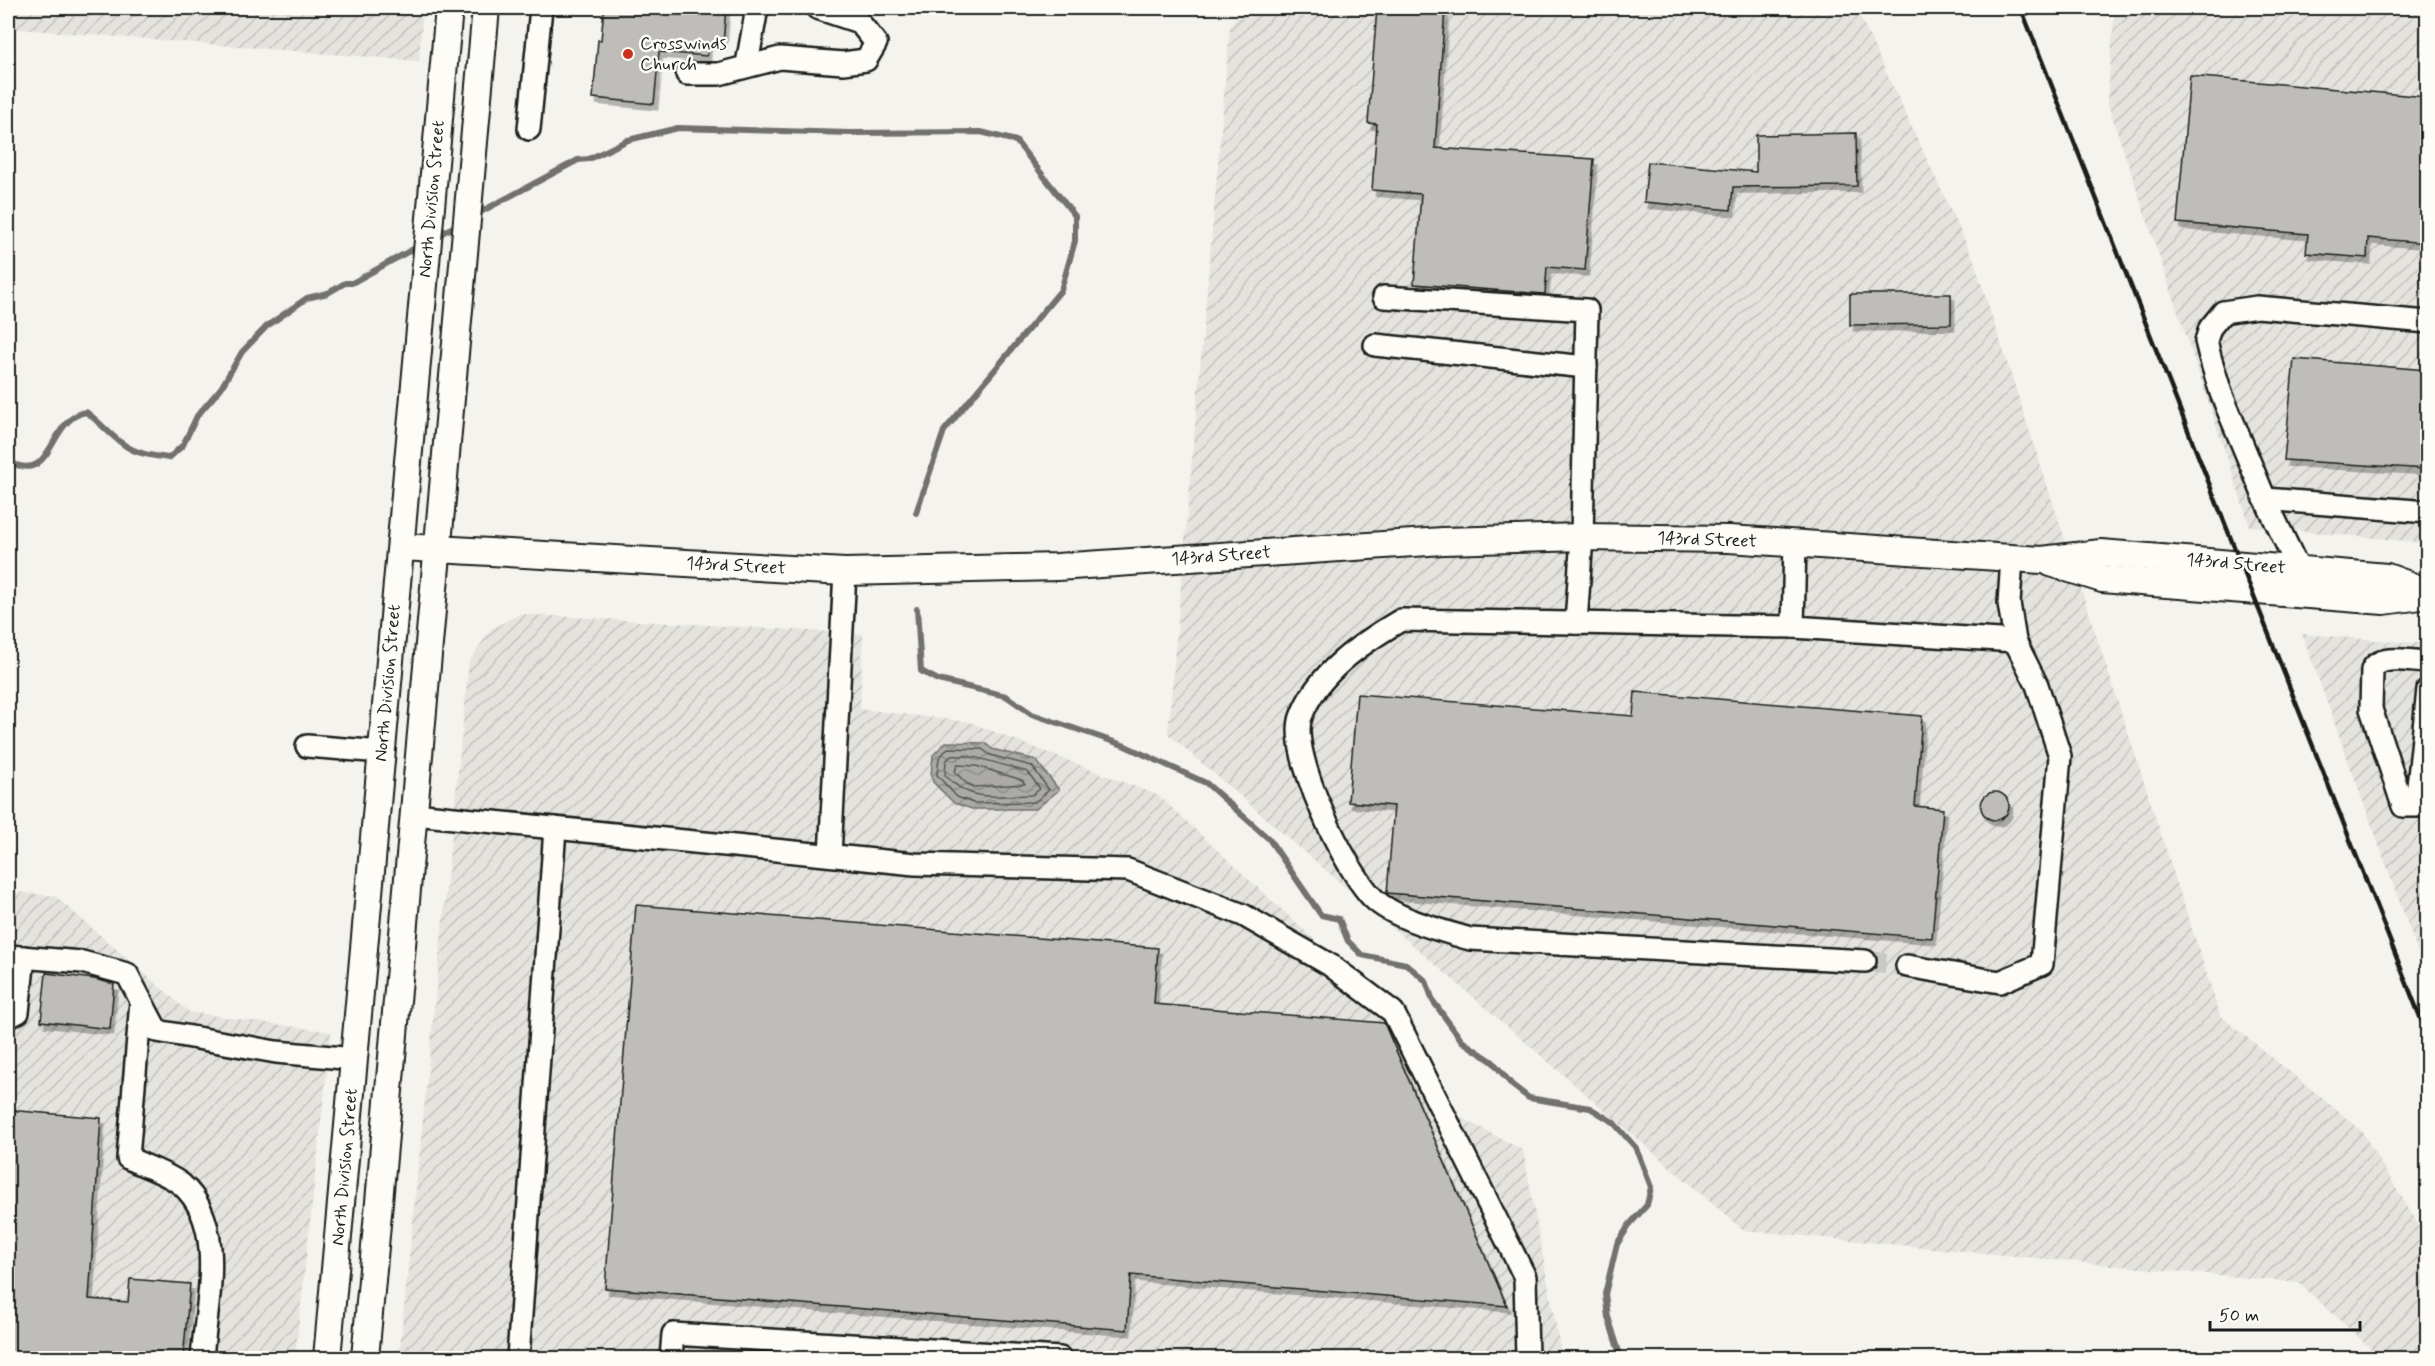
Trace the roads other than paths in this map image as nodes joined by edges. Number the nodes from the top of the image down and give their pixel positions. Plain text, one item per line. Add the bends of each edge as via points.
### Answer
1 (449, 8) edge
2 (486, 8) edge
3 (541, 8) edge
4 (757, 8) edge
5 (817, 8) edge
6 (747, 64) junction
7 (687, 74) dead end
8 (529, 129) dead end
9 (1384, 297) dead end
10 (2427, 322) edge
11 (1375, 345) dead end
12 (1586, 367) junction
13 (2265, 499) junction
14 (2427, 512) edge
15 (1582, 537) junction
16 (1795, 543) junction
17 (401, 547) junction
18 (440, 550) junction
19 (2012, 558) junction
20 (2042, 560) junction
21 (2298, 570) junction
22 (845, 572) junction
23 (2427, 593) edge
24 (1576, 623) junction
25 (1793, 627) junction
26 (2015, 641) junction
27 (2427, 662) edge
28 (2427, 689) edge
29 (307, 746) dead end
30 (382, 753) junction
31 (414, 814) junction
32 (555, 828) junction
33 (830, 855) junction
34 (16, 957) edge
35 (1865, 961) tunnel mouth
36 (1907, 966) tunnel mouth
37 (141, 1001) junction
38 (8, 1017) edge
39 (355, 1059) junction
40 (202, 1359) edge
41 (327, 1359) edge
42 (365, 1359) edge
43 (518, 1359) edge
44 (671, 1359) edge
45 (1060, 1359) edge
46 (1527, 1359) edge

1 - 17 main road, North Division Street
2 - 18 main road, North Division Street
3 - 8 lane
4 - 6 lane
5 - 6 lane via 859,22 876,43 866,60 843,63 780,58
6 - 7 lane via 719,74
9 - 12 lane via 1587,310
10 - 13 lane via 2257,307 2223,312 2214,320 2206,341 2210,357
11 - 12 lane
12 - 15 lane
13 - 14 lane
13 - 21 lane
15 - 16 main road, 143rd Street
15 - 22 main road, 143rd Street via 1453,541 1057,567
15 - 24 lane
16 - 19 main road, 143rd Street
16 - 25 lane
17 - 18 main road, 143rd Street
17 - 30 main road, North Division Street
18 - 22 main road, 143rd Street
18 - 31 main road, North Division Street
19 - 20 main road, 143rd Street
19 - 26 lane via 2009,603
20 - 21 main road, 143rd Street via 2101,553
20 - 23 main road, 143rd Street via 2102,579 2384,601
21 - 23 main road, 143rd Street via 2387,577
22 - 33 lane
24 - 25 lane
24 - 35 lane via 1401,620 1364,642 1314,690 1300,719 1299,744 1336,844 1374,900 1419,925 1470,939
25 - 26 lane
26 - 36 lane via 2037,685 2061,756 2042,964 2000,982
27 - 28 lane via 2384,660 2372,670 2371,709 2403,806 2416,806
29 - 30 lane
30 - 39 main road, North Division Street
31 - 32 lane
31 - 42 main road, North Division Street
32 - 33 lane
32 - 43 lane
33 - 46 lane via 915,864 1128,870 1243,915 1330,965 1393,1012 1525,1278
34 - 37 lane via 82,962 127,974
34 - 38 lane via 18,1012
37 - 39 lane via 157,1031 276,1052
37 - 40 lane via 128,1158 180,1184 202,1209 212,1245
39 - 41 main road, North Division Street
44 - 45 lane via 673,1334

